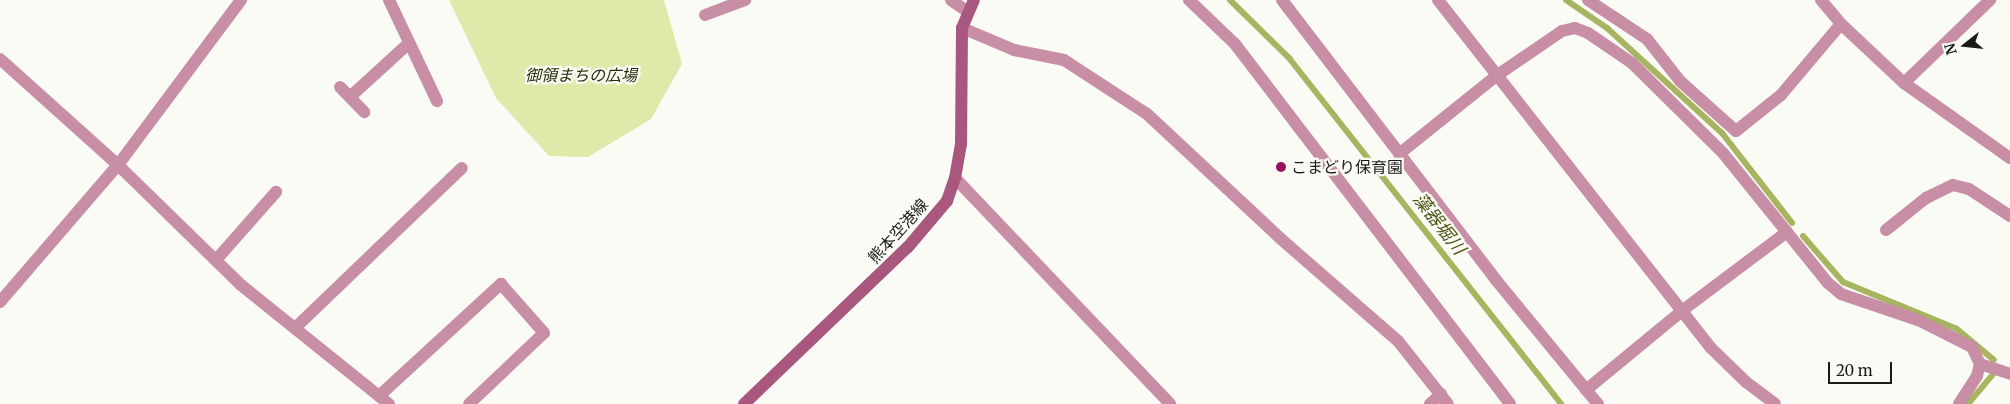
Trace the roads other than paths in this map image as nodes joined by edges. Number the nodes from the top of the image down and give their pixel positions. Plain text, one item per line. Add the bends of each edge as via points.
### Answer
1 (241, 0) edge
2 (389, 0) edge
3 (746, 0) edge
4 (951, 0) edge
5 (974, 0) edge
6 (1189, 0) edge
7 (1282, 0) edge
8 (1438, 0) edge
9 (1588, 0) edge
10 (1821, 0) edge
11 (1990, 0) edge
12 (968, 12) junction
13 (705, 15) dead end
14 (1841, 24) junction
15 (962, 28) junction
16 (410, 43) junction
17 (0, 59) edge
18 (1496, 76) junction
19 (1904, 83) junction
20 (340, 87) dead end
21 (351, 96) junction
22 (437, 101) dead end
23 (364, 112) dead end
24 (1400, 154) junction
25 (2010, 158) edge
26 (118, 165) junction
27 (462, 168) dead end
28 (955, 178) junction
29 (276, 192) dead end
30 (2010, 216) edge
31 (1886, 230) dead end
32 (1787, 232) junction
33 (216, 260) junction
34 (0, 302) edge
35 (1683, 310) junction
36 (295, 328) junction
37 (1980, 364) junction
38 (2010, 374) edge
39 (1586, 390) junction
40 (1445, 399) edge
41 (384, 400) edge
42 (746, 403) edge
43 (469, 404) edge
44 (1170, 404) edge
45 (1430, 404) edge
46 (1510, 404) edge
47 (1598, 404) edge
48 (1775, 404) edge
49 (1959, 404) edge

1 - 26 street
2 - 16 street
3 - 13 street
4 - 12 street
5 - 12 main road, 熊本空港線
6 - 46 street via 1235,44
7 - 24 street
8 - 18 street
9 - 14 street via 1647,39 1680,81 1736,131 1781,96
10 - 14 street
11 - 19 street
12 - 15 main road, 熊本空港線
14 - 19 street
15 - 28 main road, 熊本空港線 via 961,144
15 - 40 street via 1014,50 1064,60 1147,114 1281,239 1398,341
16 - 21 street
16 - 22 street
17 - 26 street
18 - 24 street
18 - 32 street via 1562,31 1575,28 1588,33 1632,63 1723,153
18 - 35 street
19 - 25 street
20 - 21 street
21 - 23 street
24 - 39 street
26 - 33 street
26 - 34 street
27 - 36 street
28 - 42 main road, 熊本空港線 via 947,201 908,247
28 - 44 street
29 - 33 street
30 - 31 street via 1969,189 1953,185 1926,198
32 - 35 street
32 - 37 street via 1841,294 1944,331 1972,347
33 - 36 street
35 - 39 street
35 - 48 street via 1728,366
36 - 41 street
37 - 38 street
37 - 49 street via 1977,376
39 - 47 street
40 - 45 street
41 - 43 street via 501,284 544,333

